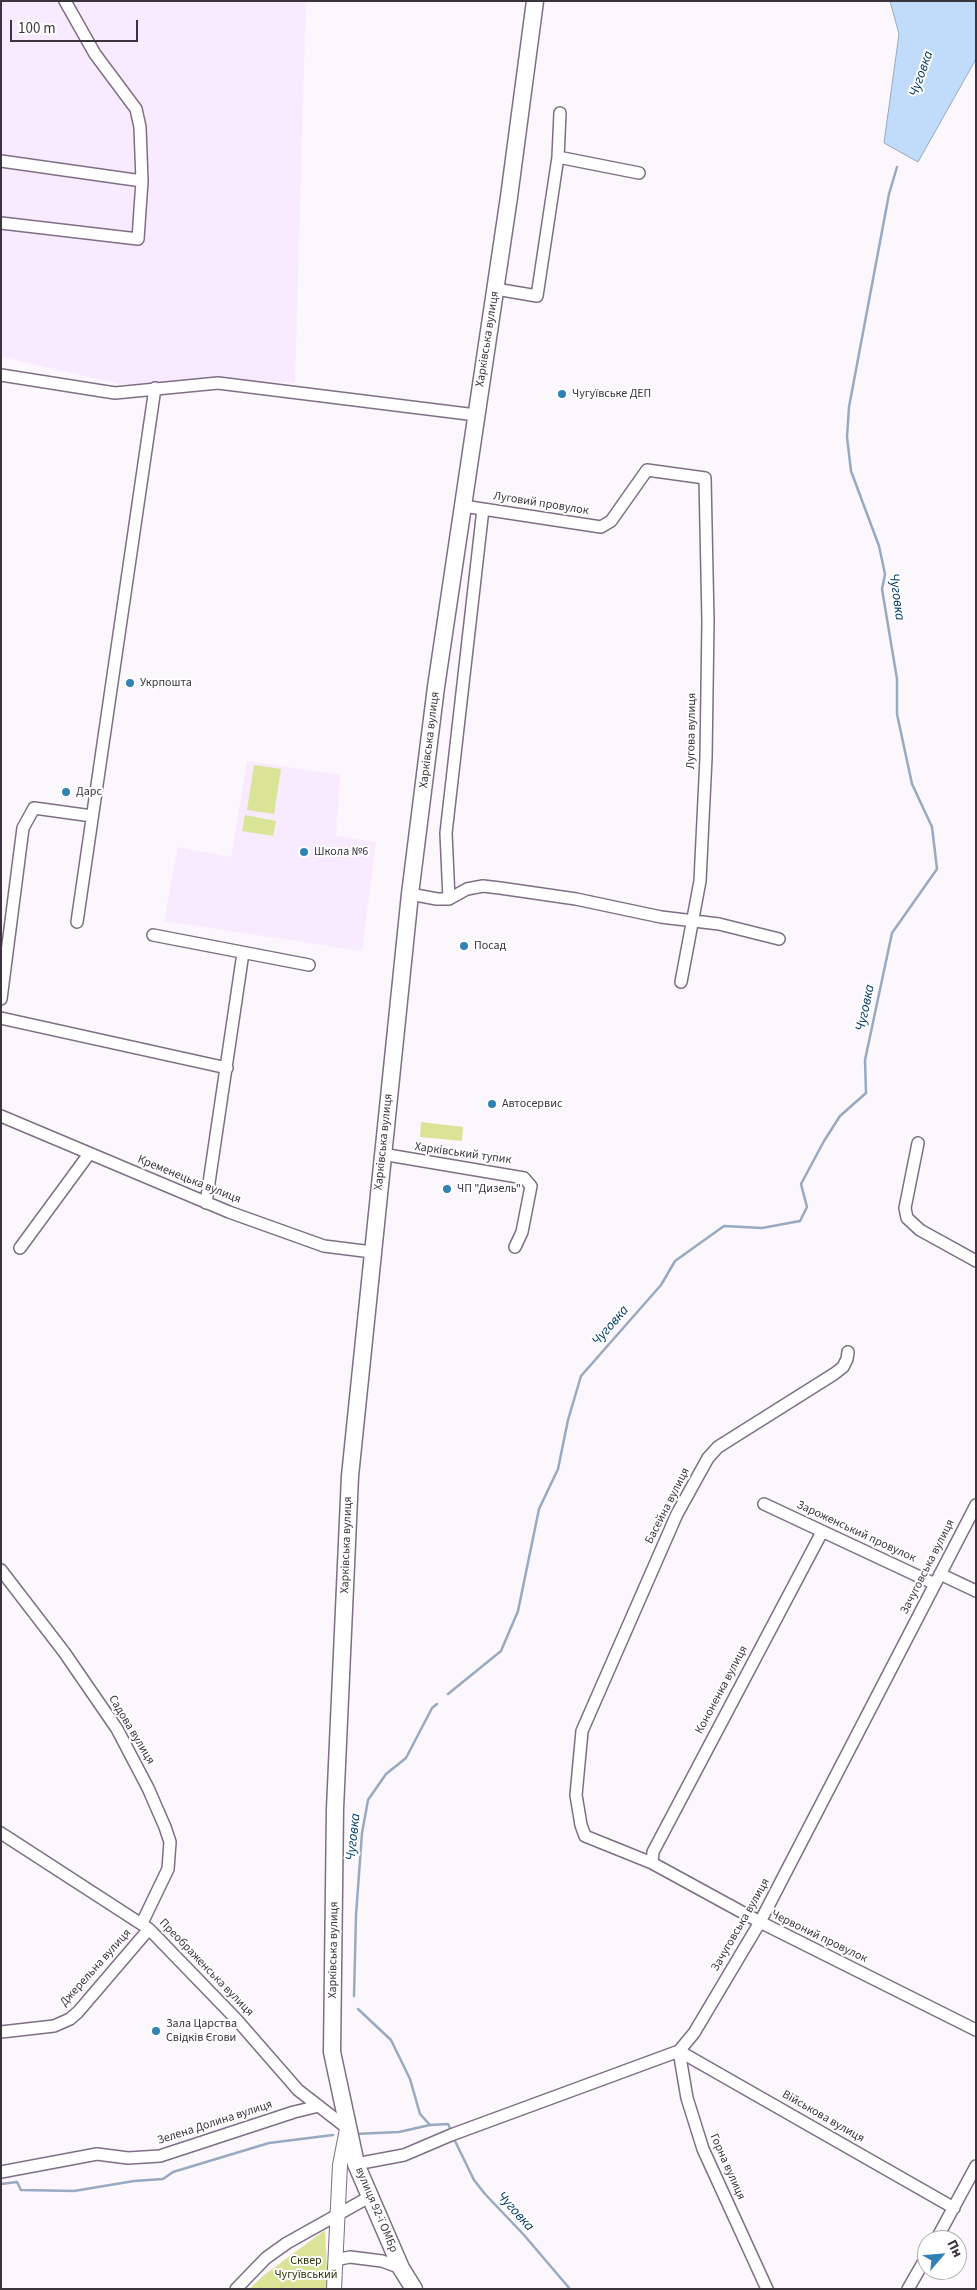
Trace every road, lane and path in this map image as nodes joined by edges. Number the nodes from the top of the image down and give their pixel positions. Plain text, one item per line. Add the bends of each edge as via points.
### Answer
1 (65, 1) edge
2 (535, 1) edge
3 (560, 112) dead end
4 (558, 157) junction
5 (1, 161) edge
6 (639, 173) dead end
7 (142, 181) junction
8 (1, 223) edge
9 (496, 289) junction
10 (1, 375) edge
11 (155, 388) junction
12 (476, 415) junction
13 (705, 478) joint
14 (462, 506) junction
15 (483, 509) junction
16 (92, 816) junction
17 (410, 894) junction
18 (449, 899) junction
19 (77, 922) dead end
20 (692, 922) junction
21 (153, 935) dead end
22 (779, 939) dead end
23 (244, 953) junction
24 (309, 965) dead end
25 (681, 982) dead end
26 (1, 999) edge
27 (1, 1018) edge
28 (226, 1068) junction
29 (1, 1116) edge
30 (918, 1143) dead end
31 (89, 1154) junction
32 (382, 1154) junction
33 (206, 1203) junction
34 (515, 1247) dead end
35 (20, 1248) dead end
36 (372, 1252) junction
37 (976, 1261) edge
38 (848, 1352) dead end
39 (764, 1504) dead end
40 (976, 1504) edge
41 (822, 1532) junction
42 (1, 1570) edge
43 (938, 1579) junction
44 (976, 1591) edge
45 (582, 1731) joint
46 (1, 1833) edge
47 (652, 1863) junction
48 (760, 1922) junction
49 (146, 1926) junction
50 (976, 2030) edge
51 (1, 2032) edge
52 (679, 2050) junction
53 (319, 2106) junction
54 (347, 2128) junction
55 (356, 2164) junction
56 (976, 2166) edge
57 (1, 2172) edge
58 (371, 2196) junction
59 (954, 2208) junction
60 (337, 2214) junction
61 (942, 2230) edge
62 (335, 2260) junction
63 (400, 2268) junction
64 (917, 2273) edge
65 (236, 2289) edge
66 (334, 2289) edge
67 (414, 2289) edge
68 (767, 2289) edge
69 (908, 2289) edge

1 - 7 street via 95,54 136,109 140,126
2 - 9 highway, Харківська вулиця
3 - 4 street
4 - 6 street
4 - 9 street via 537,296
5 - 7 street
7 - 8 street via 138,239
9 - 12 highway, Харківська вулиця
10 - 11 street via 115,393
11 - 12 street via 218,383
11 - 16 street
12 - 14 highway, Харківська вулиця
13 - 15 street, Луговий провулок via 647,470 611,521 601,527
13 - 20 street, Лугова вулиця via 706,758 700,881
14 - 15 street, Луговий провулок
14 - 17 highway, Харківська вулиця
15 - 18 street via 446,833
16 - 19 street
16 - 26 street via 34,808 23,828
17 - 18 street
17 - 32 highway, Харківська вулиця
18 - 20 street via 467,889 492,887 576,899
20 - 22 street via 720,924
20 - 25 street, Лугова вулиця
21 - 23 street
23 - 24 street
23 - 28 street
27 - 28 street
28 - 33 street
29 - 31 street, Кременецька вулиця
30 - 37 street via 905,1208 908,1218 920,1230
31 - 33 street, Кременецька вулиця
31 - 35 street
32 - 34 street, Харківський тупик via 524,1178 531,1186 522,1232
32 - 36 highway, Харківська вулиця
33 - 36 street, Кременецька вулиця via 324,1246
36 - 54 highway, Харківська вулиця via 350,1476 335,1808 332,2052
38 - 45 street, Басейна вулиця via 843,1367 834,1374 718,1448 708,1458 677,1514
39 - 41 street, Зароженський провулок
40 - 43 street, Зачуговська вулиця
41 - 43 street, Зароженський провулок
41 - 47 street, Кононенка вулиця via 653,1852
42 - 49 street, Садова вулиця via 64,1652 117,1729 165,1828 170,1842 168,1868
43 - 44 street, Зароженський провулок
43 - 48 street, Зачуговська вулиця
45 - 47 street, Червоний провулок via 576,1795 580,1825 585,1836
46 - 49 street, Преображенська вулиця
47 - 48 street, Червоний провулок
48 - 50 street, Червоний провулок
48 - 52 street, Зачуговська вулиця via 694,2032
49 - 51 street, Джерельна вулиця via 70,2019 54,2026
49 - 53 street, Преображенська вулиця via 237,2020 298,2090
52 - 55 street via 404,2155
52 - 59 street, Військова вулиця
52 - 68 street, Горна вулиця via 687,2098 703,2149
53 - 54 street, Преображенська вулиця
53 - 57 street, Зелена Долина вулиця via 160,2156 128,2158 97,2154
54 - 55 highway, вулиця 92-ї ОМБр
54 - 60 main road, Харківська вулиця via 340,2165
55 - 58 highway, вулиця 92-ї ОМБр
56 - 59 street
58 - 60 street
58 - 63 highway, вулиця 92-ї ОМБр
59 - 61 street
60 - 62 main road, Харківська вулиця
60 - 65 street via 266,2258
62 - 63 street via 350,2257 382,2261
62 - 66 main road, Харківська вулиця
63 - 67 highway, вулиця 92-ї ОМБр
64 - 69 street

